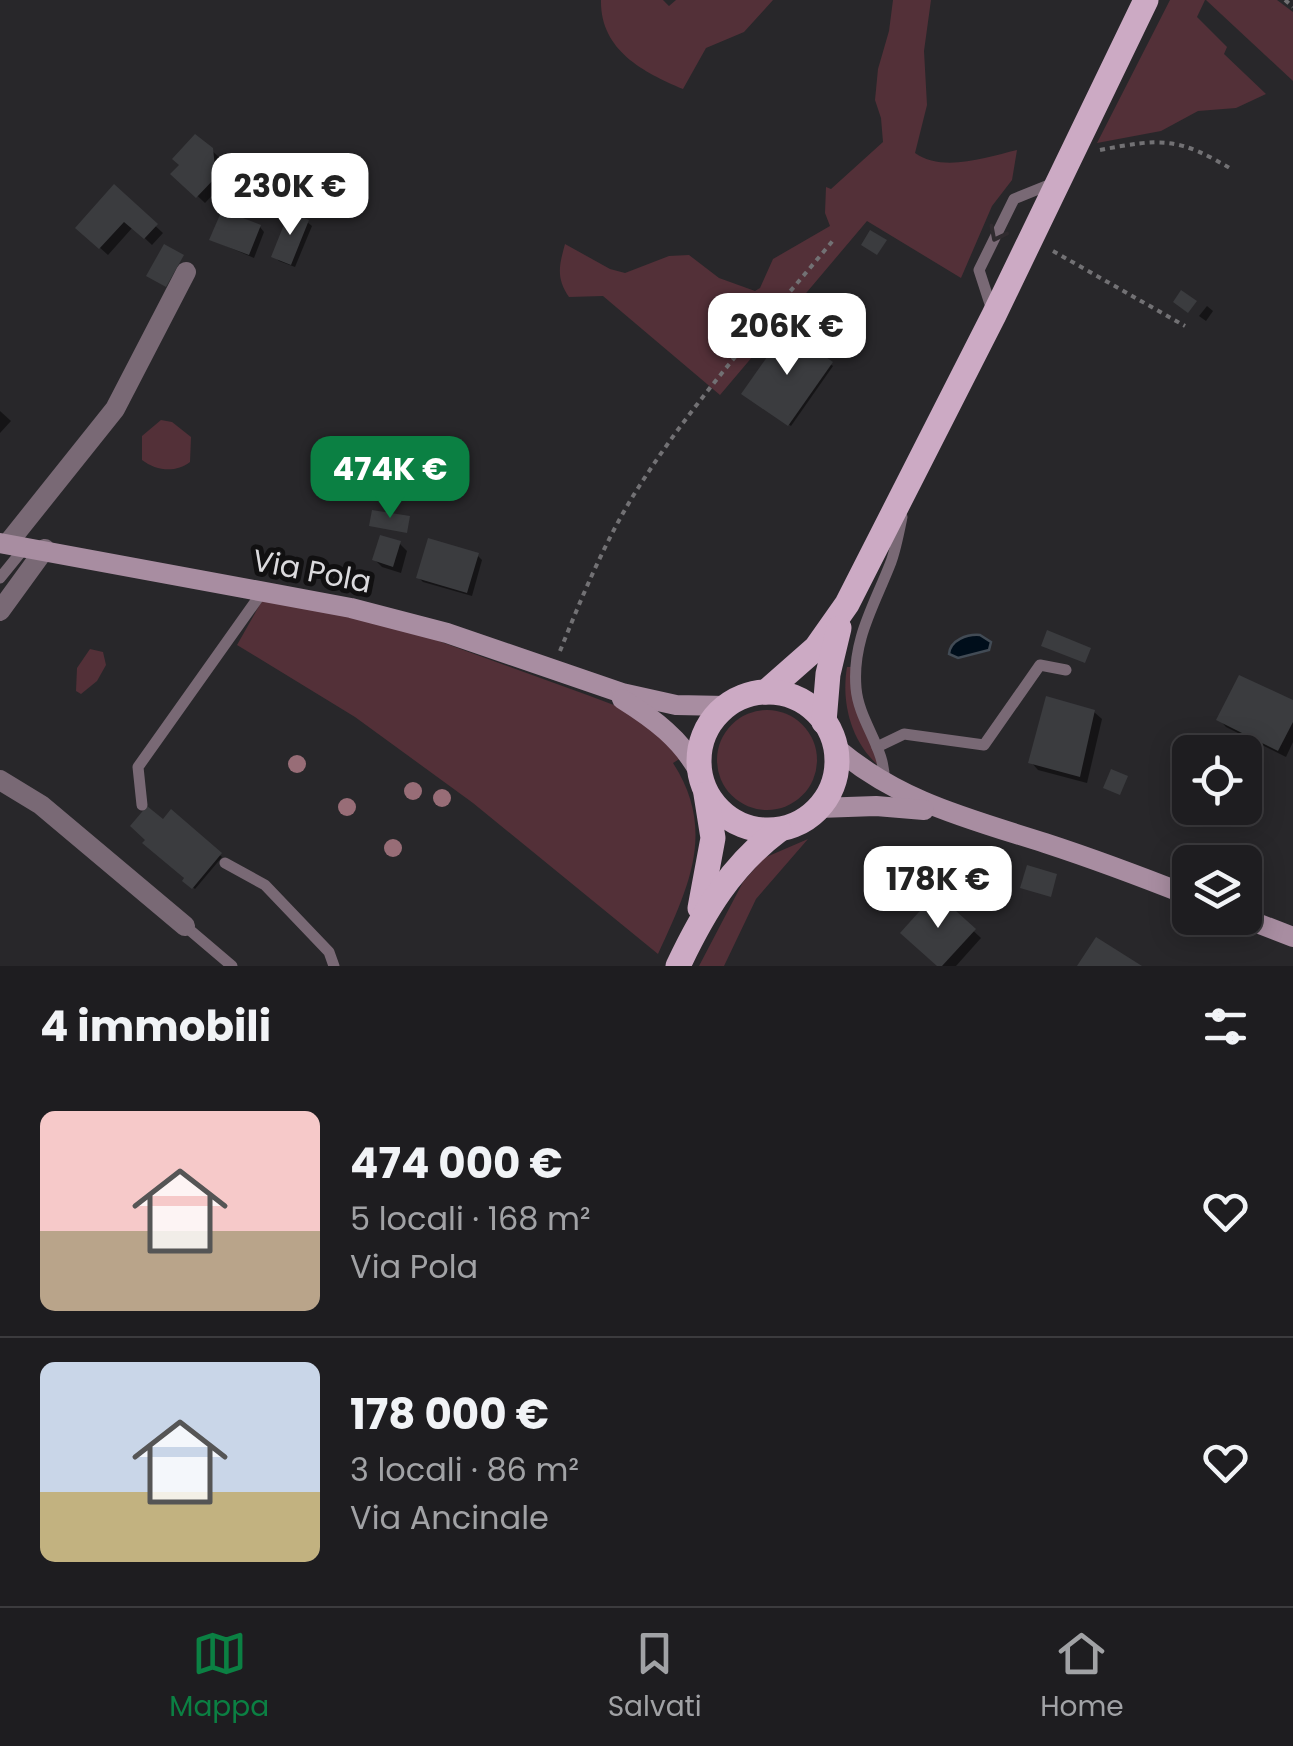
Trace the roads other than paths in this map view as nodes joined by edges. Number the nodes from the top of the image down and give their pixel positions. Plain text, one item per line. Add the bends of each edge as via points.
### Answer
1 (1146, 0) edge
2 (1060, 180) junction
3 (186, 272) dead end
4 (994, 315) junction
5 (913, 474) junction
6 (20, 545) edge
7 (2, 573) edge
8 (263, 591) junction
9 (848, 604) junction
10 (0, 611) edge
11 (1066, 670) dead end
12 (603, 688) junction
13 (766, 692) junction
14 (726, 706) junction
15 (824, 722) junction
16 (877, 747) junction
17 (836, 748) junction
18 (0, 780) edge
19 (702, 782) junction
20 (884, 784) junction
21 (142, 805) dead end
22 (819, 808) junction
23 (945, 813) junction
24 (779, 830) junction
25 (226, 862) dead end
26 (1172, 889) edge
27 (1262, 923) edge
28 (185, 926) joint
29 (1291, 932) edge
30 (690, 941) junction
31 (232, 966) edge
32 (334, 966) edge
33 (678, 966) edge

1 - 2 main road
2 - 4 main road
2 -> 4 lane via 1014,199 978,270
3 - 6 street via 116,409
4 - 5 main road
5 - 9 main road
5 - 16 lane via 892,560 856,655 856,694
6 - 7 lane
6 - 8 street, Via Pola
6 - 10 street
8 - 12 street, Via Pola via 404,621
8 - 21 lane via 138,768
9 - 13 main road via 816,648
9 - 15 main road via 830,659
11 - 16 lane via 1040,665 984,745 904,734
12 - 14 street, Via Pola via 666,704
12 - 19 street, Via Pola via 668,731
13 - 14 main road
13 - 15 main road via 808,705
14 - 19 main road via 707,729 699,756
15 - 17 main road
16 - 20 lane
17 - 20 street
17 - 22 main road via 836,775
18 - 28 street via 40,805
19 - 24 main road via 716,808 743,826
19 - 30 main road via 712,855
20 - 23 street
22 - 23 street
22 - 24 main road
23 - 26 street
24 - 30 main road via 737,866
25 - 32 lane via 265,885 329,952
27 - 29 street
28 - 31 lane
30 - 33 main road

